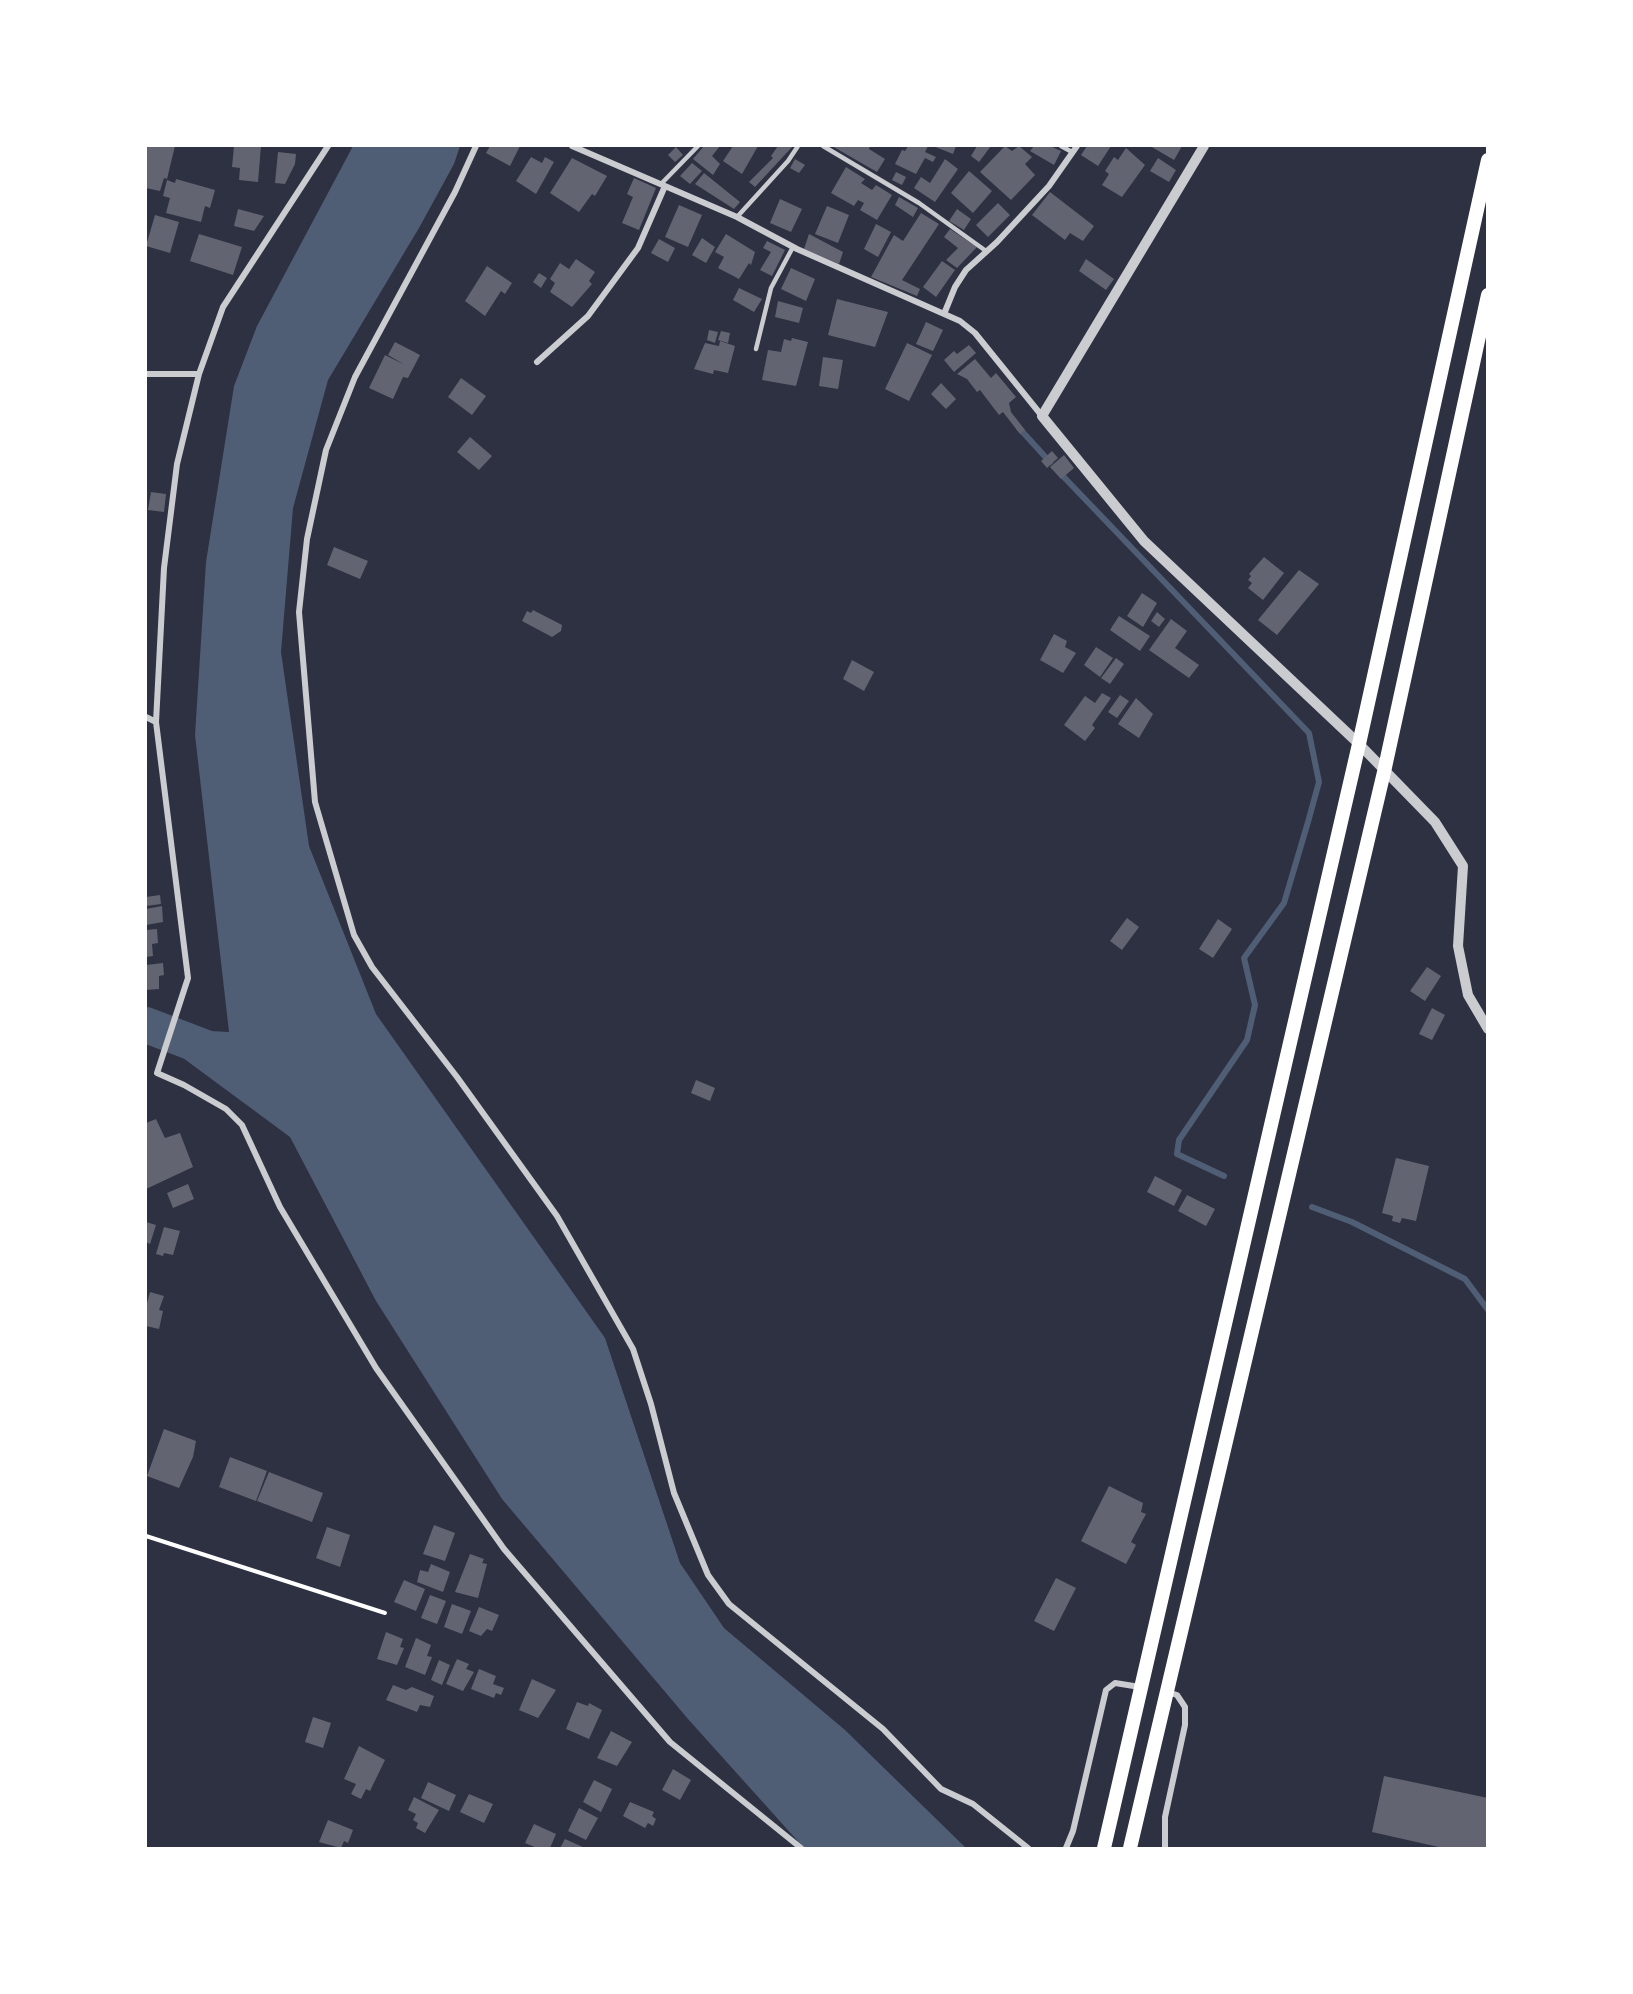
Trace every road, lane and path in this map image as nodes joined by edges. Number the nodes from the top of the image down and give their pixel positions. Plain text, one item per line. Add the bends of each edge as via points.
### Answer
1 (328, 146) edge
2 (476, 146) edge
3 (572, 146) edge
4 (698, 146) edge
5 (798, 146) edge
6 (823, 146) edge
7 (1061, 146) edge
8 (1077, 146) edge
9 (1204, 146) edge
10 (1072, 152) junction
11 (1488, 160) edge
12 (663, 185) junction
13 (737, 217) junction
14 (793, 247) junction
15 (986, 251) junction
16 (1488, 295) edge
17 (944, 314) junction
18 (756, 349) dead end
19 (537, 362) dead end
20 (146, 374) edge
21 (199, 374) junction
22 (1042, 416) junction
23 (146, 717) edge
24 (156, 722) junction
25 (1359, 744) junction
26 (1384, 772) junction
27 (1488, 1029) edge
28 (146, 1536) edge
29 (385, 1613) dead end
30 (1141, 1687) junction
31 (1166, 1692) junction
32 (801, 1848) edge
33 (1028, 1848) edge
34 (1066, 1848) edge
35 (1104, 1848) edge
36 (1130, 1848) edge
37 (1165, 1848) edge

1 - 21 street via 223,307
2 - 33 street via 354,377 326,450 307,539 299,612 315,802 354,935 372,967 557,1216 633,1349 674,1493 708,1575 729,1604 883,1729 940,1789 973,1804
3 - 12 street
4 - 12 lane
5 - 13 lane
6 - 15 lane via 920,203
7 - 10 lane
8 - 10 street
9 - 22 street
10 - 15 street via 1049,186
11 - 25 main road
12 - 13 street
12 - 19 street via 638,248 588,316
13 - 14 street
14 - 17 street
14 - 18 lane via 771,288
15 - 17 street via 966,270
16 - 26 main road
17 - 22 street via 975,333
20 - 21 street
21 - 24 street via 177,464 164,568
22 - 25 street via 1144,542
23 - 24 street
24 - 32 street via 189,978 157,1073 226,1109 242,1125 280,1207 376,1368 504,1549 670,1742
25 - 26 street
25 - 30 main road
26 - 27 street via 1435,822 1463,866 1458,946 1468,995
26 - 31 main road
28 - 29 path
30 - 34 street via 1115,1683 1106,1690
30 - 35 main road
31 - 36 main road
31 - 37 street via 1177,1695 1185,1707 1185,1725 1165,1817

